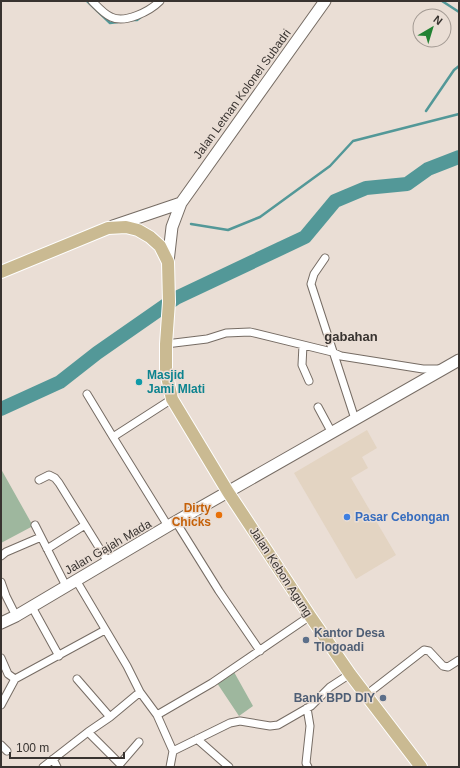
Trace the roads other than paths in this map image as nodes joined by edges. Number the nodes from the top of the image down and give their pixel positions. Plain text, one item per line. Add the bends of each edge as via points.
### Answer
1 (92, 1) edge
2 (160, 1) edge
3 (325, 1) edge
4 (181, 203) junction
5 (108, 228) junction
6 (325, 258) dead end
7 (168, 262) junction
8 (1, 272) edge
9 (166, 338) junction
10 (303, 345) junction
11 (332, 352) junction
12 (459, 360) edge
13 (443, 369) junction
14 (310, 381) dead end
15 (87, 394) dead end
16 (172, 399) junction
17 (318, 407) dead end
18 (355, 419) junction
19 (332, 433) junction
20 (113, 437) junction
21 (39, 480) dead end
22 (228, 492) junction
23 (172, 524) junction
24 (35, 525) dead end
25 (85, 525) junction
26 (41, 537) junction
27 (47, 549) junction
28 (1, 556) edge
29 (108, 562) junction
30 (76, 580) junction
31 (1, 582) edge
32 (66, 586) junction
33 (32, 607) junction
34 (16, 616) junction
35 (310, 616) junction
36 (1, 623) edge
37 (105, 630) junction
38 (260, 651) junction
39 (59, 656) junction
40 (1, 658) edge
41 (459, 660) edge
42 (350, 674) junction
43 (15, 679) junction
44 (77, 679) dead end
45 (140, 692) junction
46 (366, 695) junction
47 (1, 705) edge
48 (307, 708) junction
49 (157, 715) junction
50 (110, 717) junction
51 (88, 732) junction
52 (197, 739) junction
53 (139, 742) dead end
54 (1, 745) edge
55 (7, 751) dead end
56 (173, 751) junction
57 (53, 759) junction
58 (43, 767) edge
59 (57, 767) edge
60 (170, 767) edge
61 (229, 767) edge
62 (308, 767) edge
63 (421, 767) edge

1 - 2 street via 111,18 121,20 138,15
3 - 4 main road, Jalan Letnan Kolonel Subadri
4 - 5 main road
4 - 7 main road, Jalan Letnan Kolonel Subadri via 172,227
5 - 7 main road via 126,227 138,230 160,246
5 - 8 main road
6 - 11 street via 314,274 311,284
7 - 9 main road, Jalan Kebon Agung via 169,302
9 - 10 street via 207,339 226,333 250,332
9 - 16 main road, Jalan Kebon Agung via 166,372
10 - 11 street
10 - 14 street via 302,365
11 - 13 street via 341,356 423,369
11 - 18 street
12 - 13 main road, Jalan Gajah Mada
13 - 18 main road, Jalan Gajah Mada
15 - 20 street
16 - 20 street
16 - 22 main road, Jalan Kebon Agung
17 - 19 street
18 - 19 main road, Jalan Gajah Mada
19 - 22 main road, Jalan Gajah Mada
20 - 23 street
21 - 25 street via 47,475 55,478
22 - 23 main road, Jalan Gajah Mada
22 - 35 main road, Jalan Kebon Agung
23 - 29 main road, Jalan Gajah Mada
23 - 38 street
24 - 26 street
25 - 27 street
25 - 29 street
26 - 27 street
26 - 28 street
27 - 32 street
29 - 30 main road, Jalan Gajah Mada
30 - 32 main road, Jalan Gajah Mada
30 - 37 street
31 - 34 street
32 - 33 main road, Jalan Gajah Mada
33 - 34 main road, Jalan Gajah Mada
33 - 39 street
34 - 36 main road, Jalan Gajah Mada
35 - 38 street
35 - 42 main road, Jalan Kebon Agung
37 - 39 street
37 - 45 street
38 - 49 street
39 - 43 street
40 - 43 street via 8,674
41 - 46 street via 448,667 444,666 429,651 424,650
42 - 46 main road, Jalan Kebon Agung
42 - 48 street via 330,687
43 - 47 street
44 - 50 street
45 - 49 street
45 - 50 street
46 - 63 main road, Jalan Kebon Agung
48 - 52 street via 278,725 240,721 230,723
48 - 62 street via 310,726 306,763
49 - 56 street
50 - 51 street
51 - 53 street via 120,764
51 - 57 street
52 - 56 street
52 - 61 street
54 - 55 street
56 - 60 street
57 - 58 street
57 - 59 street

